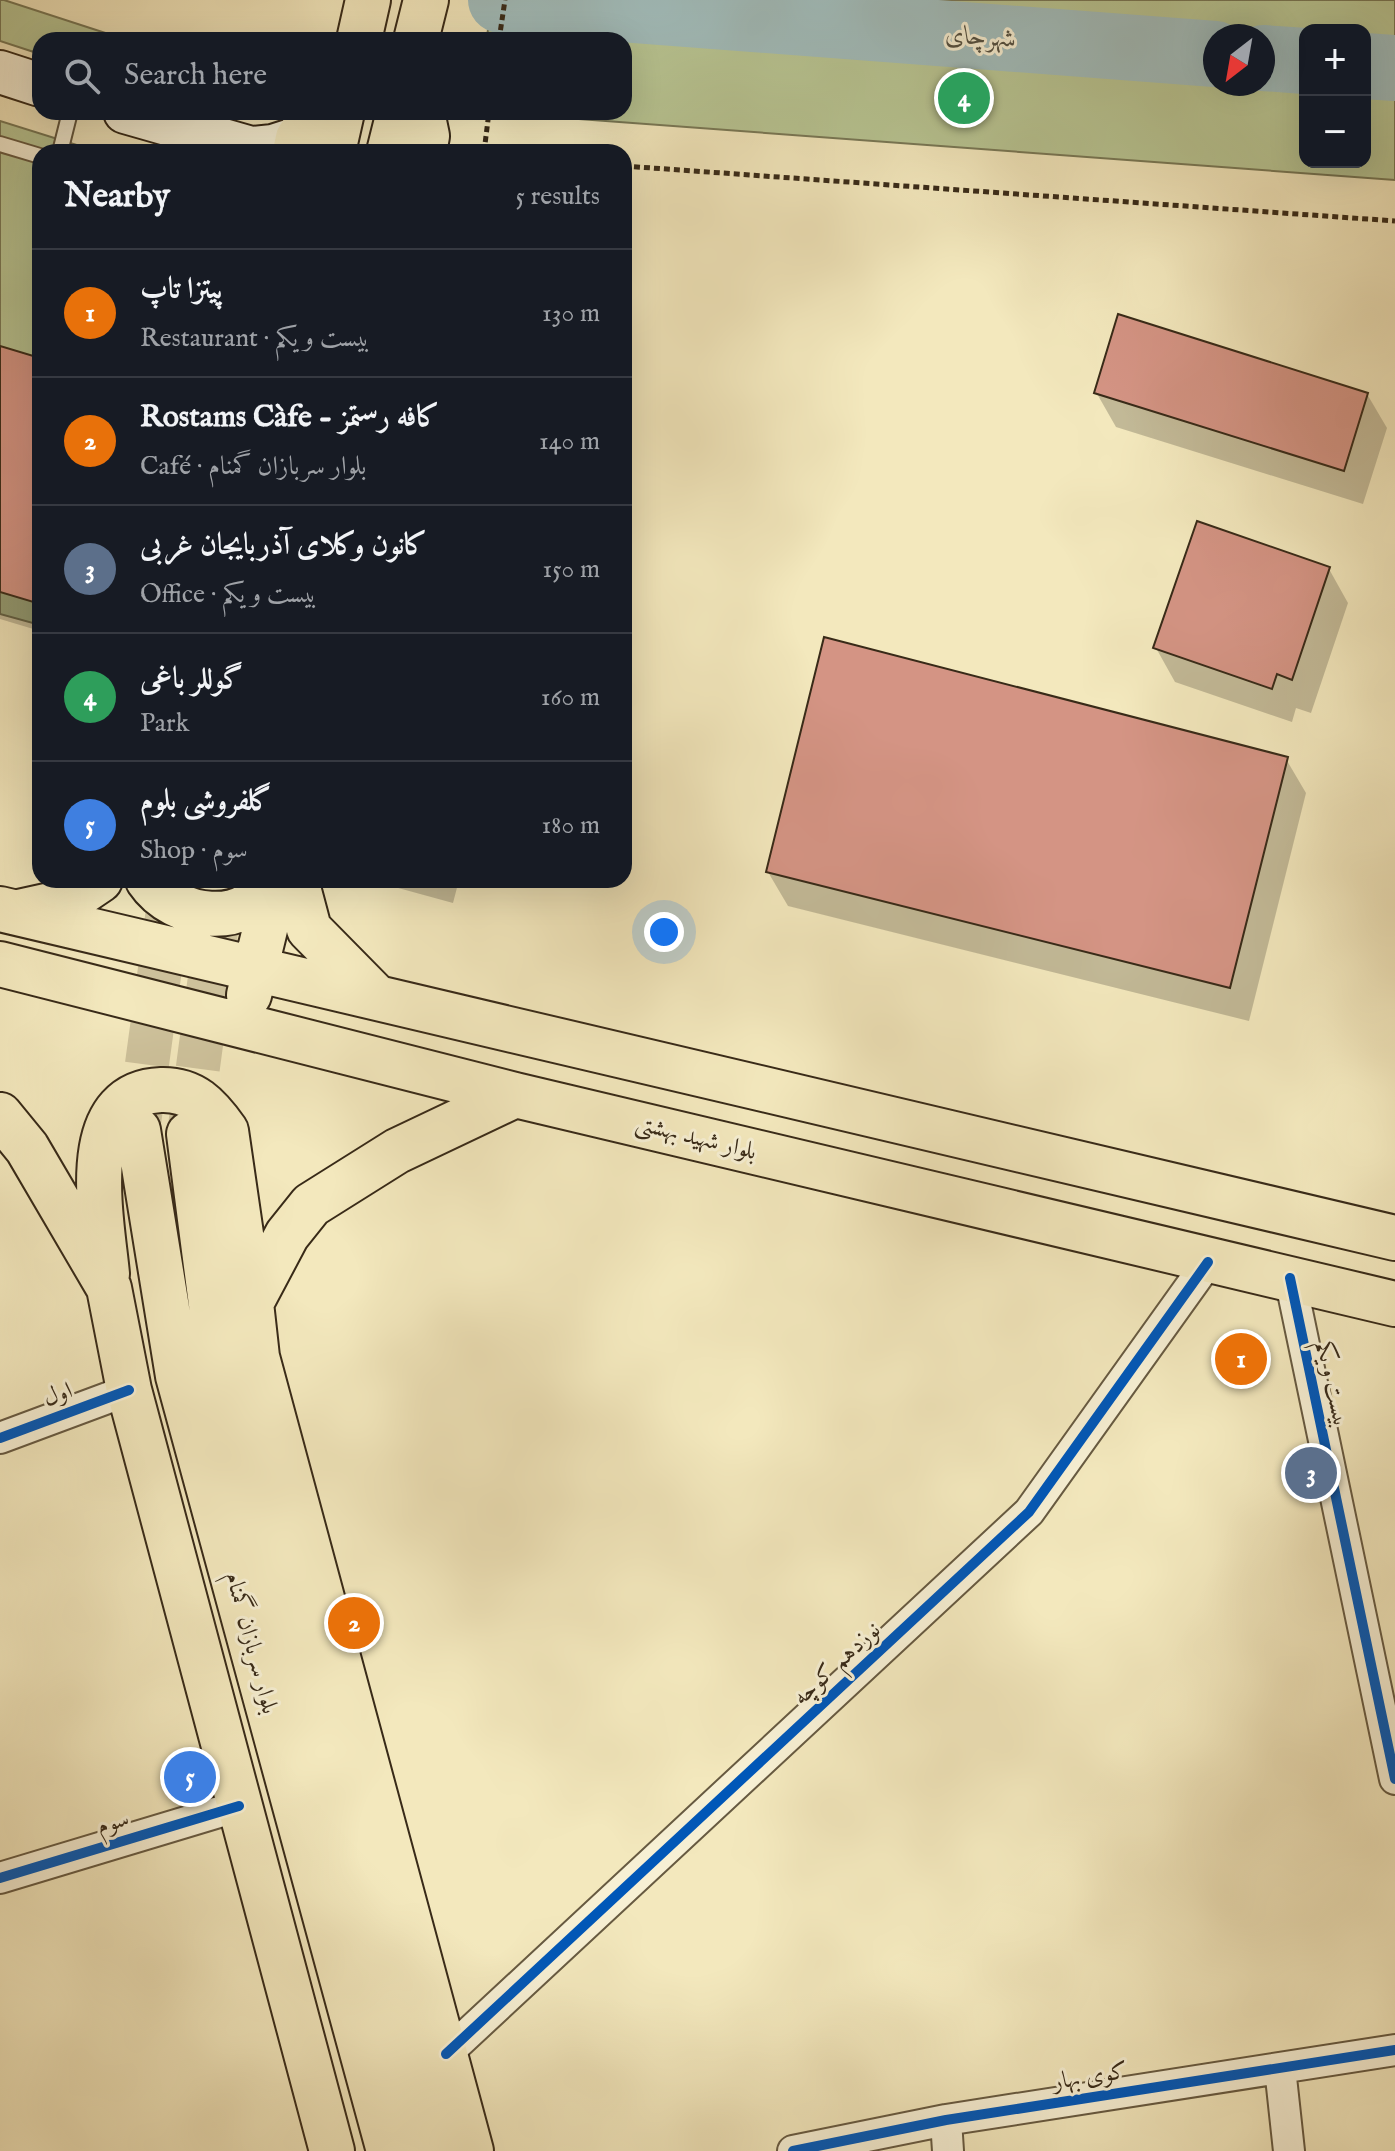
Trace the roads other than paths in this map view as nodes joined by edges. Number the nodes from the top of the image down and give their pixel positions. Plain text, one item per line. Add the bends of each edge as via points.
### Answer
1 (368, 0) edge
2 (426, 0) edge
3 (361, 32) edge
4 (418, 32) edge
5 (0, 72) edge
6 (32, 82) edge
7 (68, 120) edge
8 (142, 120) edge
9 (332, 120) edge
10 (397, 120) edge
11 (424, 120) edge
12 (310, 138) edge
13 (182, 139) edge
14 (0, 144) edge
15 (62, 144) edge
16 (220, 144) edge
17 (282, 144) edge
18 (391, 144) edge
19 (426, 144) edge
20 (32, 154) edge
21 (88, 888) edge
22 (155, 888) edge
23 (266, 888) edge
24 (275, 888) edge
25 (298, 888) edge
26 (8, 911) edge
27 (0, 964) edge
28 (255, 969) junction
29 (375, 996) junction
30 (242, 1025) junction
31 (515, 1095) junction
32 (0, 1115) edge
33 (138, 1130) tunnel mouth
34 (189, 1134) tunnel mouth
35 (1395, 1238) edge
36 (1208, 1262) junction
37 (1290, 1278) junction
38 (109, 1288) junction
39 (251, 1303) junction
40 (1395, 1304) edge
41 (129, 1390) junction
42 (0, 1438) edge
43 (1395, 1779) edge
44 (239, 1806) junction
45 (0, 1878) edge
46 (1395, 2050) edge
47 (446, 2054) junction
48 (1280, 2068) junction
49 (946, 2120) junction
50 (325, 2143) edge
51 (389, 2151) edge
52 (429, 2151) edge
53 (471, 2151) edge
54 (793, 2151) edge
55 (948, 2151) edge
56 (1289, 2151) edge

1 - 3 main road
2 - 4 main road
5 - 6 main road
7 - 15 lane
8 - 13 main road
9 - 12 main road
10 - 18 main road
11 - 19 main road
12 - 17 main road
13 - 16 main road
14 - 20 lane
21 - 26 main road via 69,901
22 - 23 main road via 193,913 248,907
24 - 28 main road
25 - 29 main road via 309,929
26 - 28 main road
27 - 30 main road, بلوار شهید بهشتی
28 - 29 main road
28 - 30 main road
29 - 35 main road
30 - 31 main road, بلوار شهید بهشتی
31 - 36 main road, بلوار شهید بهشتی
31 - 39 main road via 397,1151 311,1205 287,1235
32 - 38 main road via 27,1148
33 - 51 main road, بلوار سربازان گمنام via 178,1376
34 - 52 main road, بلوار سربازان گمنام via 219,1366
36 - 37 main road, بلوار شهید بهشتی
36 - 47 street, نوزدهم کوچه via 1029,1512
37 - 40 main road, بلوار شهید بهشتی
37 - 43 street, بیست و یکم
38 - 39 main road via 98,1171 102,1146 113,1114 137,1095 162,1090 192,1095 210,1108 226,1131
38 - 41 main road
39 - 47 main road via 257,1357
41 - 42 street, اول
41 - 44 main road
44 - 45 street, سوم
44 - 50 main road
46 - 48 street, کوی بهار
47 - 53 main road
48 - 49 street, کوی بهار
48 - 56 street
49 - 54 street, کوی بهار
49 - 55 street

